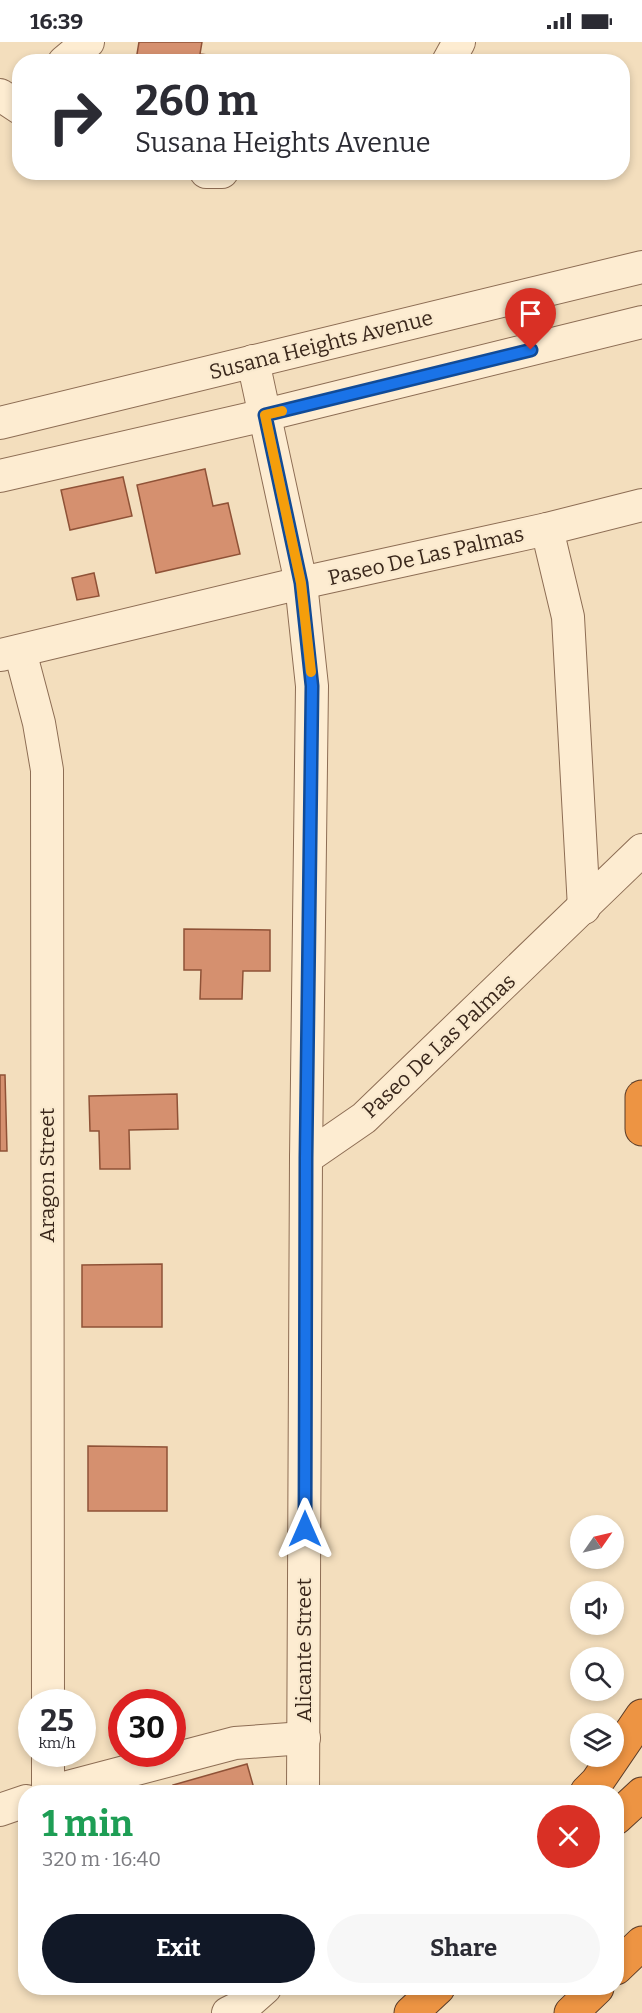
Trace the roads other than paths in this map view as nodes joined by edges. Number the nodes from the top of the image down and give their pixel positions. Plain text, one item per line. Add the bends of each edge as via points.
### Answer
1 (88, 42) edge
2 (74, 54) edge
3 (642, 267) edge
4 (642, 322) edge
5 (253, 361) junction
6 (265, 415) junction
7 (0, 423) edge
8 (0, 476) edge
9 (642, 505) edge
10 (547, 529) junction
11 (301, 583) junction
12 (10, 653) edge
13 (642, 850) edge
14 (584, 908) junction
15 (642, 1096) edge
16 (642, 1129) edge
17 (306, 1158) junction
18 (48, 1689) edge
19 (642, 1716) edge
20 (304, 1738) junction
21 (48, 1767) edge
22 (48, 1785) edge
23 (75, 1785) edge
24 (303, 1785) edge
25 (594, 1785) edge
26 (642, 1794) edge
27 (18, 1804) edge
28 (0, 1810) edge
29 (624, 1811) edge
30 (642, 1943) edge
31 (624, 1960) edge
32 (257, 1995) edge
33 (430, 1995) edge
34 (590, 1995) edge
35 (228, 2013) edge
36 (411, 2013) edge
37 (571, 2013) edge

1 - 2 street
3 - 5 street, Susana Heights Avenue
4 - 6 street
5 - 6 street, Alicante Street
5 - 7 street, Susana Heights Avenue
6 - 8 street
6 - 11 street, Alicante Street
9 - 10 street, Paseo De Las Palmas
10 - 11 street, Paseo De Las Palmas
10 - 14 street via 568,617
11 - 12 street, Paseo De Las Palmas
11 - 17 street, Alicante Street via 312,686
12 - 18 street, Aragon Street via 39,723 47,770
13 - 14 street, Paseo De Las Palmas
14 - 17 street, Paseo De Las Palmas via 364,1118
15 - 16 highway
17 - 20 street, Alicante Street
19 - 25 highway
20 - 23 street via 235,1743
20 - 24 street, Alicante Street
21 - 22 street
26 - 29 highway
27 - 28 street
30 - 31 highway
32 - 35 street
33 - 36 highway
34 - 37 highway

